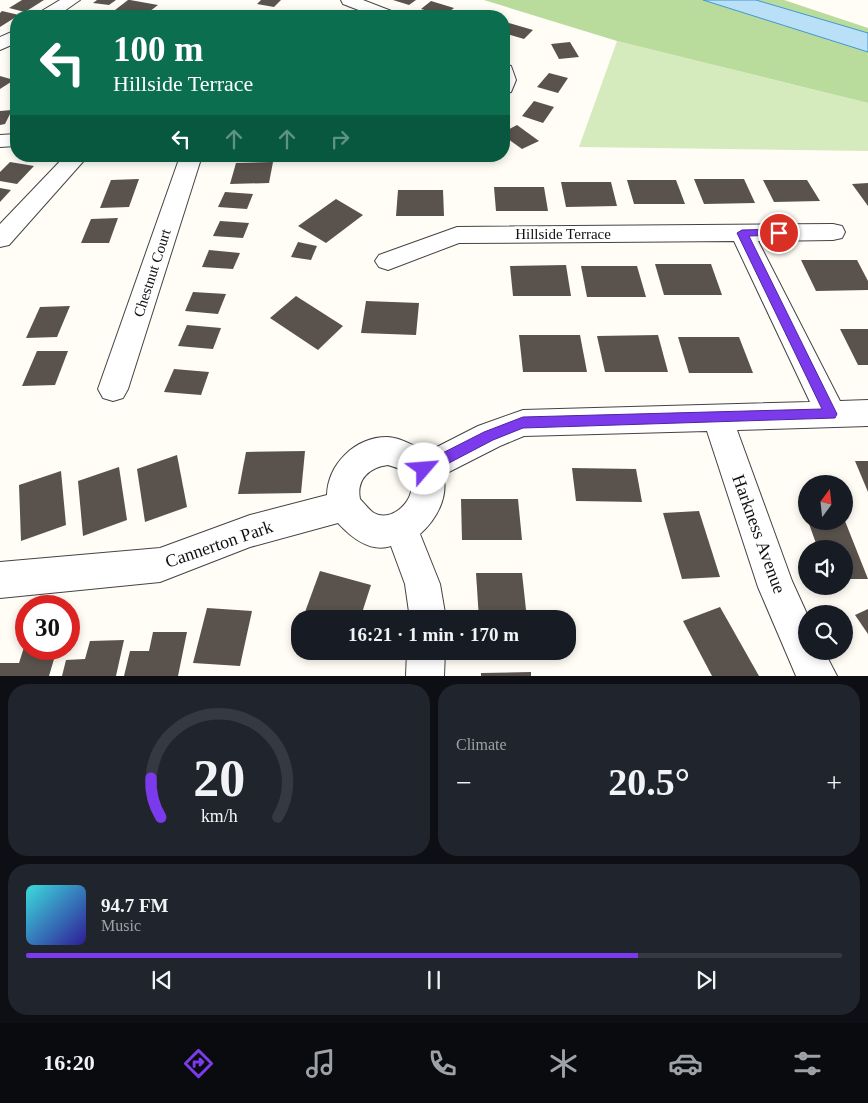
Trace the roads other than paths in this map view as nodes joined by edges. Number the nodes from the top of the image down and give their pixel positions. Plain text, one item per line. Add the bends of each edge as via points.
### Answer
1 (72, 0) edge
2 (349, 0) edge
3 (57, 10) edge
4 (373, 10) edge
5 (71, 162) edge
6 (189, 162) edge
7 (833, 232) dead end
8 (742, 233) junction
9 (0, 239) edge
10 (388, 261) dead end
11 (113, 389) dead end
12 (868, 413) edge
13 (830, 414) junction
14 (718, 418) junction
15 (424, 469) junction
16 (345, 506) junction
17 (400, 528) junction
18 (0, 580) edge
19 (428, 610) edge
20 (426, 660) edge
21 (425, 676) edge
22 (818, 676) edge

1 - 3 street
2 - 4 street
5 - 9 street
6 - 11 street, Chestnut Court
7 - 8 street, Hillside Terrace
8 - 10 street, Hillside Terrace via 457,235
8 - 13 street
12 - 13 street
13 - 14 street
14 - 15 street via 523,423 489,436
14 - 22 street, Harkness Avenue via 776,587
15 - 16 street via 403,453 389,450 362,458 345,479
15 - 17 street via 428,496 424,510
16 - 17 street via 351,516 373,530
16 - 18 street, Cannerton Park via 250,531 160,565
17 - 19 street via 412,555
20 - 21 street

